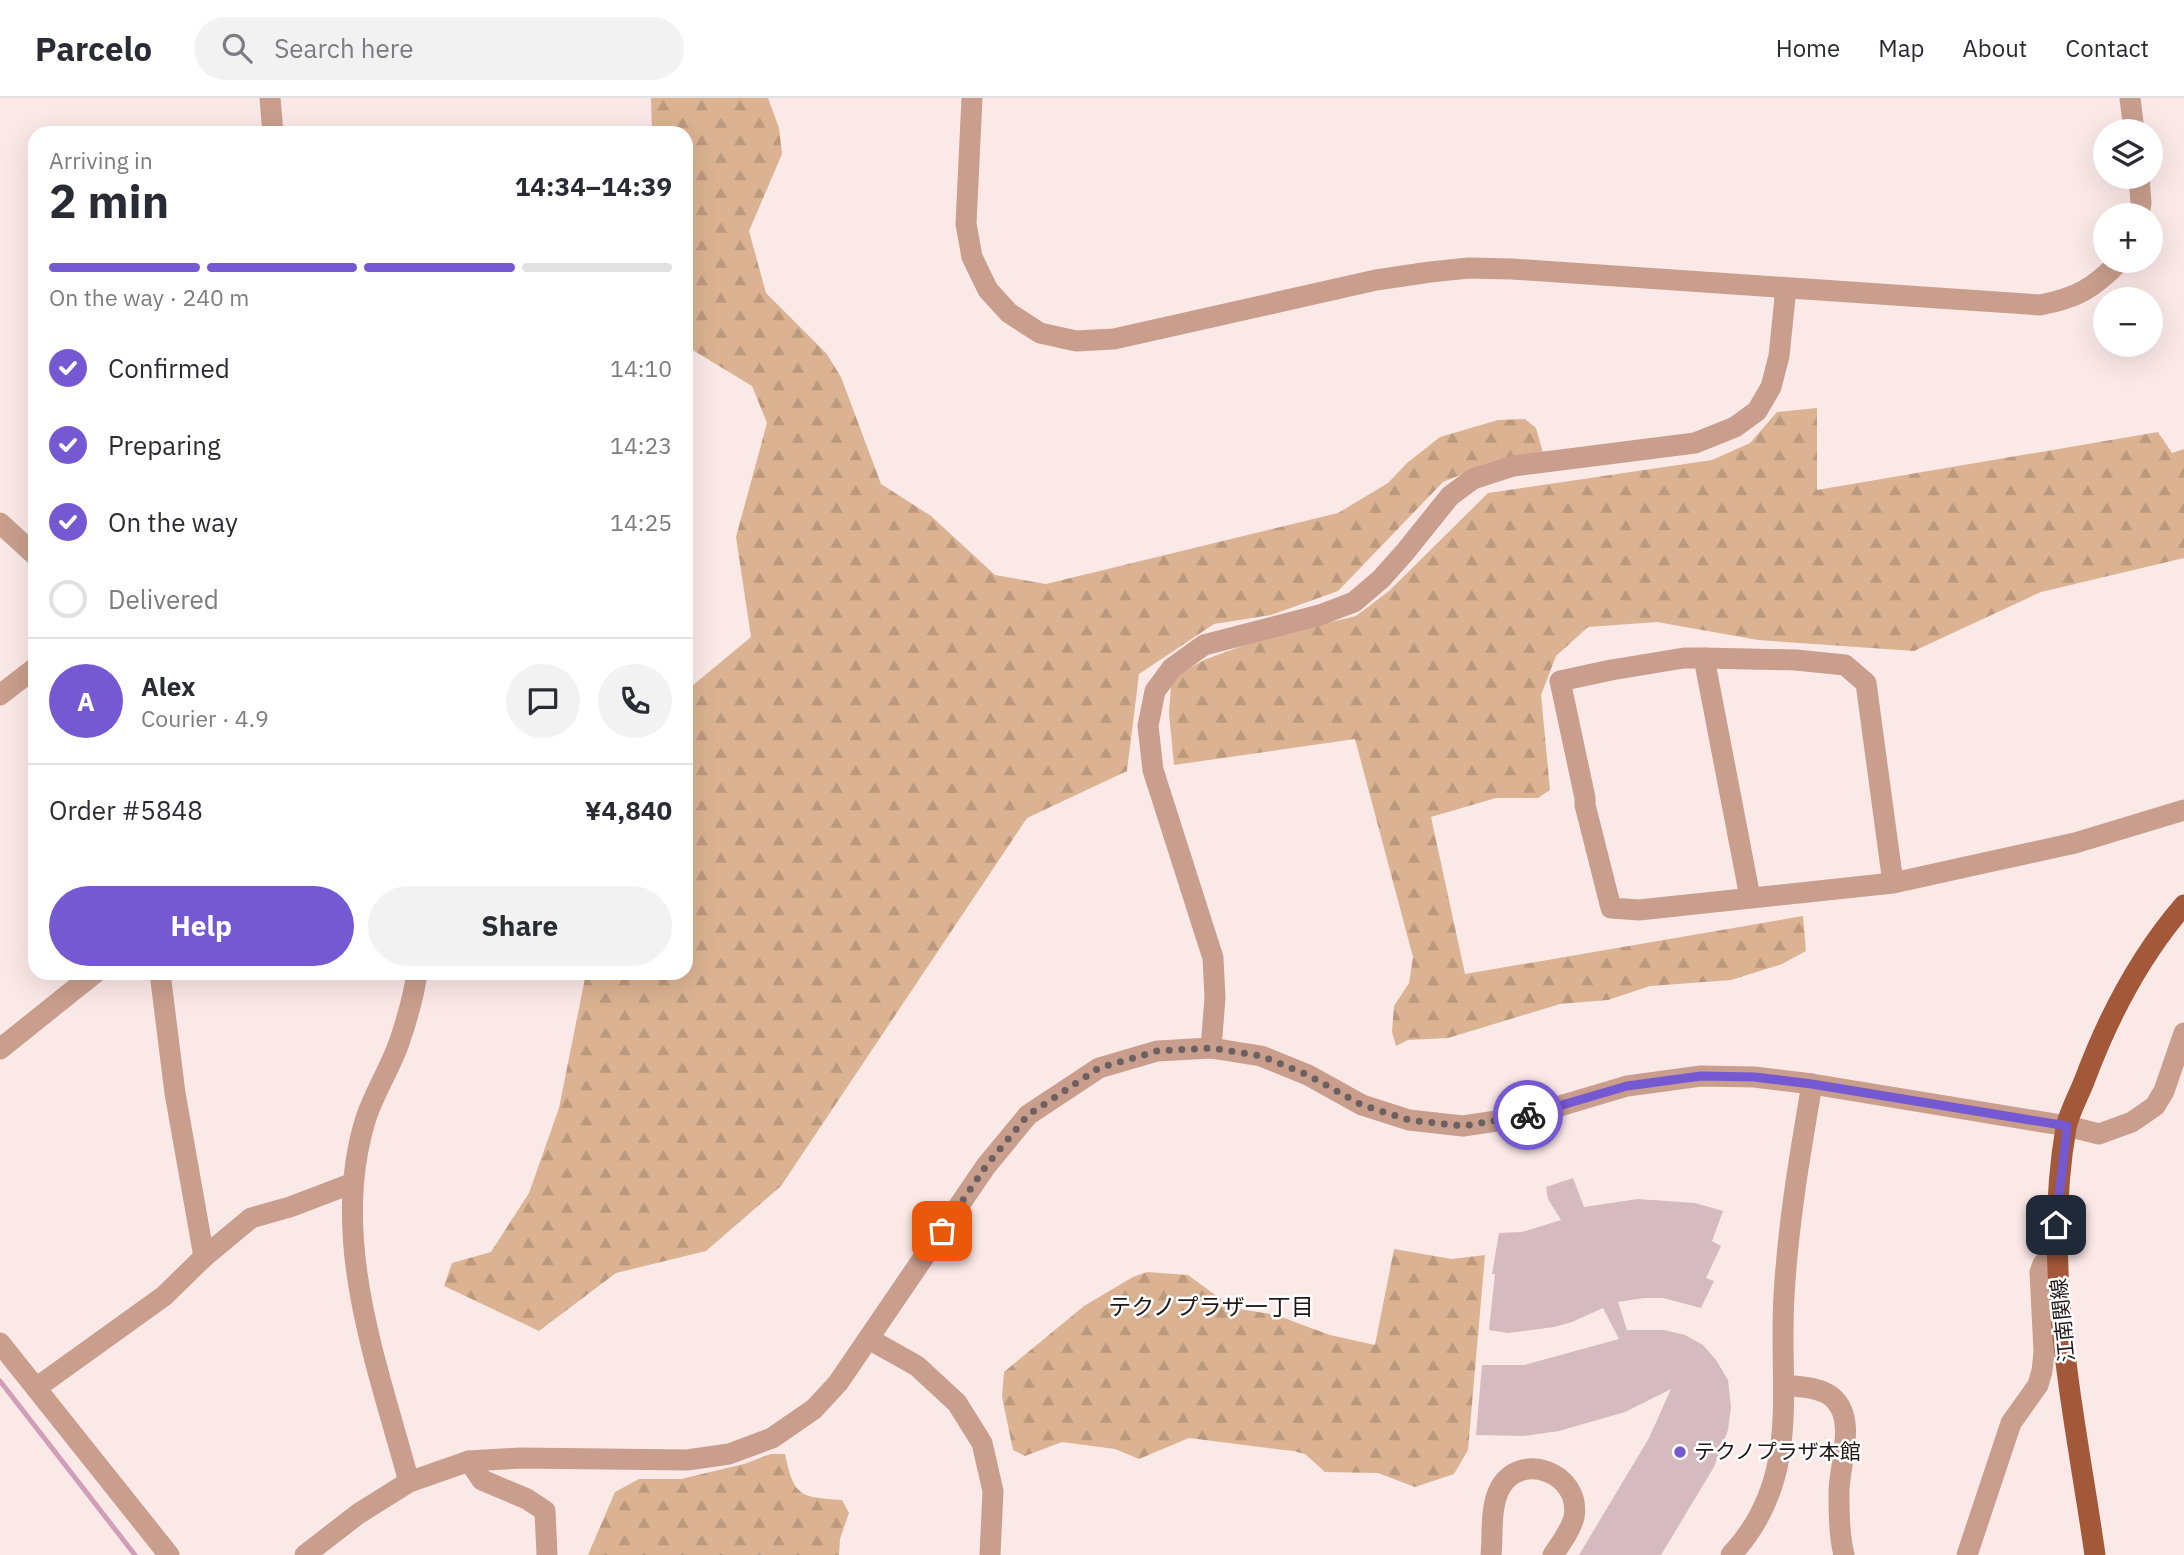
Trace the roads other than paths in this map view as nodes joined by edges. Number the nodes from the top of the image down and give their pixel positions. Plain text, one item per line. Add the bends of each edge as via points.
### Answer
1 (270, 98) edge
2 (972, 98) edge
3 (2130, 98) edge
4 (2133, 119) edge
5 (272, 126) edge
6 (2108, 273) edge
7 (1786, 288) junction
8 (0, 523) edge
9 (28, 549) edge
10 (1704, 658) junction
11 (28, 673) edge
12 (0, 695) edge
13 (2184, 810) edge
14 (1893, 883) junction
15 (1749, 897) junction
16 (2184, 905) edge
17 (86, 980) edge
18 (161, 980) edge
19 (415, 980) edge
20 (2184, 1033) edge
21 (1211, 1048) junction
22 (0, 1049) edge
23 (1812, 1084) junction
24 (2174, 1094) edge
25 (2067, 1126) junction
26 (353, 1183) junction
27 (204, 1257) junction
28 (2057, 1261) junction
29 (869, 1339) junction
30 (0, 1343) edge
31 (1785, 1385) junction
32 (36, 1388) junction
33 (469, 1461) junction
34 (409, 1482) junction
35 (169, 1555) edge
36 (305, 1555) edge
37 (547, 1555) edge
38 (990, 1555) edge
39 (1492, 1555) edge
40 (1553, 1555) edge
41 (1731, 1555) edge
42 (1844, 1555) edge
43 (1967, 1555) edge
44 (2095, 1555) edge

1 - 5 street
2 - 7 street via 966,224 972,257 995,298 1040,333 1076,341 1114,339 1376,280 1469,268
3 - 4 street
6 - 7 street via 2095,285 2064,300 2040,304
7 - 21 street via 1771,387 1757,411 1735,428 1696,443 1525,464 1474,479 1450,496 1381,579 1354,602 1204,645 1172,668 1155,691 1148,726 1153,770 1213,958 1216,998
8 - 9 street
10 - 14 street via 1845,665 1867,683
10 - 15 street
10 - 15 street via 1560,681 1611,908 1639,910
11 - 12 street
13 - 14 street via 2075,843
14 - 15 street
16 - 25 main road, 江南関線 via 2121,995
17 - 22 street
18 - 27 street
19 - 26 street via 400,1040 366,1118
20 - 24 street
21 - 23 street via 1261,1056 1362,1105 1409,1120 1463,1126 1523,1117 1627,1086 1701,1076
21 - 29 street via 1157,1051 1099,1068 1028,1115 986,1166
23 - 25 street
23 - 31 street via 1793,1192 1785,1285
24 - 25 street via 2132,1122 2099,1134
25 - 28 main road, 江南関線 via 2056,1225
26 - 27 street via 251,1219
26 - 34 street via 354,1247 363,1304
27 - 32 street via 164,1296
28 - 43 street via 2043,1264 2040,1272 2044,1352 2038,1385 2011,1423
28 - 44 main road, 江南関線 via 2069,1383
29 - 33 street via 814,1409 772,1438 729,1454 687,1460
29 - 38 street via 917,1366 957,1403 982,1443 993,1491
30 - 32 street
31 - 41 street via 1784,1434 1770,1492 1745,1540
31 - 42 street via 1831,1396 1843,1410 1846,1431 1839,1490
32 - 35 street
33 - 34 street
33 - 37 street via 482,1480 545,1511
34 - 36 street
39 - 40 street via 1495,1499 1509,1478 1533,1469 1557,1475 1573,1495 1573,1520

